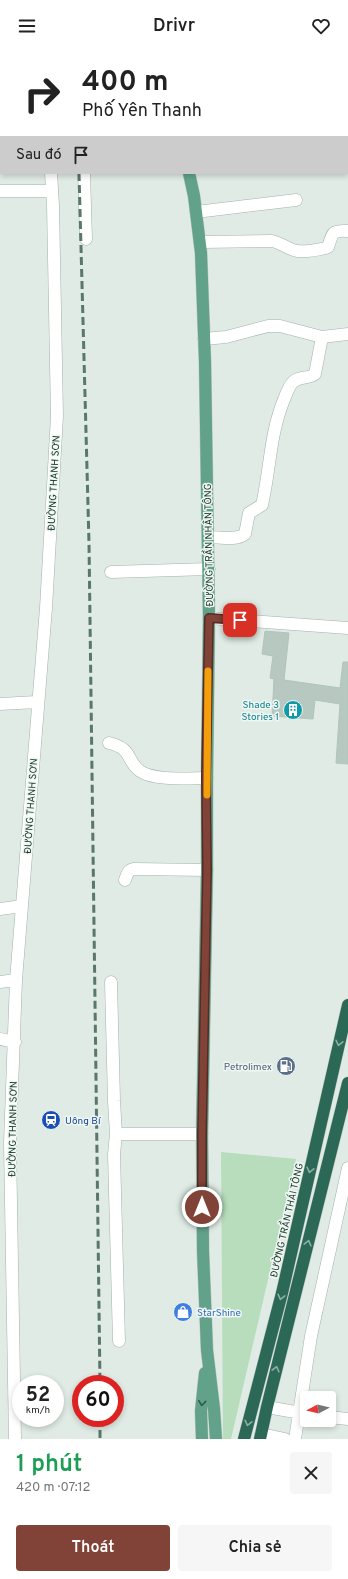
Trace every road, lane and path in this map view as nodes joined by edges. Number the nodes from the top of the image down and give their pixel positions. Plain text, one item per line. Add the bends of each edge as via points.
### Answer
1 (51, 174) edge
2 (84, 174) edge
3 (189, 174) edge
4 (0, 191) edge
5 (52, 191) junction
6 (296, 200) dead end
7 (196, 212) junction
8 (348, 231) edge
9 (86, 239) dead end
10 (200, 242) junction
11 (348, 334) edge
12 (322, 337) junction
13 (204, 338) junction
14 (209, 537) junction
15 (209, 569) junction
16 (111, 572) dead end
17 (209, 618) junction
18 (348, 628) edge
19 (37, 702) junction
20 (0, 704) edge
21 (109, 743) dead end
22 (206, 778) junction
23 (207, 870) junction
24 (125, 880) dead end
25 (22, 906) junction
26 (0, 909) edge
27 (16, 980) junction
28 (0, 982) edge
29 (111, 982) dead end
30 (348, 1005) edge
31 (0, 1039) edge
32 (14, 1042) junction
33 (348, 1083) edge
34 (116, 1134) junction
35 (202, 1134) junction
36 (5, 1143) edge
37 (348, 1168) edge
38 (119, 1341) dead end
39 (208, 1350) junction
40 (305, 1391) edge
41 (267, 1407) junction
42 (300, 1413) edge
43 (336, 1418) edge
44 (348, 1419) edge
45 (300, 1423) edge
46 (261, 1437) edge
47 (15, 1439) edge
48 (202, 1439) edge
49 (216, 1439) edge
50 (244, 1439) edge
51 (285, 1439) edge
52 (295, 1439) edge

1 - 5 street, ĐƯỜNG THANH SƠN
2 - 9 street
3 - 7 main road, ĐƯỜNG TRẦN NHÂN TÔNG
4 - 5 street
5 - 19 street, ĐƯỜNG THANH SƠN via 57,416 46,608
6 - 7 street
7 - 10 main road, ĐƯỜNG TRẦN NHÂN TÔNG
8 - 10 street via 334,232 326,248 306,251 296,251 272,241
10 - 13 main road, ĐƯỜNG TRẦN NHÂN TÔNG
11 - 12 street
12 - 13 street via 280,326 268,326 226,337
12 - 14 street via 315,374 293,382 279,411 262,505 249,513 245,534 241,537
13 - 14 main road, ĐƯỜNG TRẦN NHÂN TÔNG
14 - 15 main road, ĐƯỜNG TRẦN NHÂN TÔNG
15 - 16 street
15 - 17 main road, ĐƯỜNG TRẦN NHÂN TÔNG
17 - 18 street
17 - 22 main road, ĐƯỜNG TRẦN NHÂN TÔNG
19 - 20 street
19 - 25 street, ĐƯỜNG THANH SƠN
21 - 22 street via 124,748 138,769 146,774 172,778
22 - 23 main road, ĐƯỜNG TRẦN NHÂN TÔNG
23 - 24 street via 134,869 128,872
23 - 35 main road, ĐƯỜNG TRẦN NHÂN TÔNG
25 - 26 street
25 - 27 street, ĐƯỜNG THANH SƠN
27 - 28 street
27 - 32 street, ĐƯỜNG THANH SƠN
29 - 34 street
30 -> 50 highway, ĐƯỜNG TRẦN THÁI TÔNG via 282,1293
31 - 32 street
32 - 36 street, ĐƯỜNG THANH SƠN
41 -> 33 highway
34 - 35 street
34 - 38 street via 114,1184
35 - 39 main road, ĐƯỜNG TRẦN NHÂN TÔNG via 202,1251
36 - 47 street, ĐƯỜNG THANH SƠN
37 - 40 street via 311,1336
39 -> 48 main road, ĐƯỜNG TRẦN NHÂN TÔNG via 201,1411
39 - 49 main road, ĐƯỜNG TRẦN NHÂN TÔNG
41 - 42 street
41 - 46 highway
43 - 44 street
45 - 52 street
46 - 51 street

